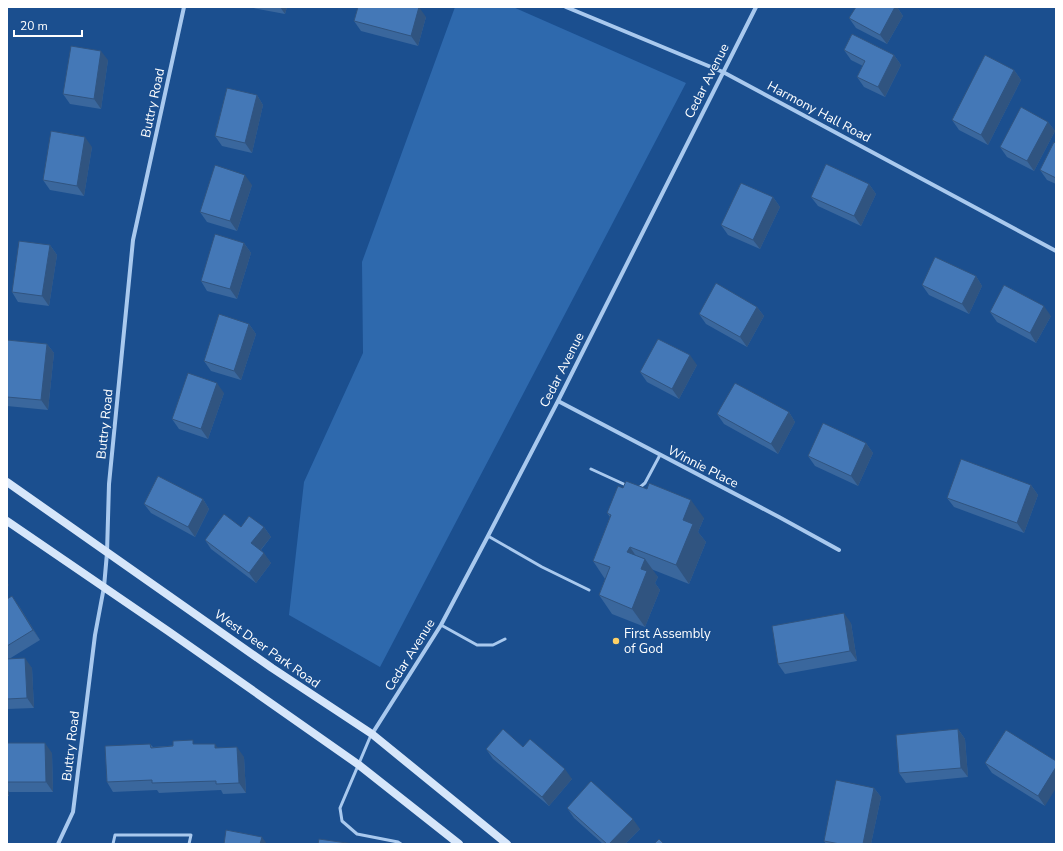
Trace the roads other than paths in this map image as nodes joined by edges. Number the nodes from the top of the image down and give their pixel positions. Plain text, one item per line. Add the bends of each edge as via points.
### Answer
1 (184, 7) edge
2 (566, 7) edge
3 (756, 7) edge
4 (723, 72) junction
5 (1056, 251) edge
6 (558, 401) junction
7 (660, 455) junction
8 (591, 469) dead end
9 (7, 482) edge
10 (7, 521) edge
11 (488, 536) junction
12 (839, 550) dead end
13 (107, 553) junction
14 (104, 588) junction
15 (589, 590) dead end
16 (441, 625) junction
17 (505, 639) dead end
18 (372, 734) junction
19 (359, 765) junction
20 (58, 844) edge
21 (113, 844) edge
22 (189, 844) edge
23 (401, 844) edge
24 (459, 844) edge
25 (507, 844) edge

1 - 13 street, Buttry Road via 133,240 109,484
2 - 4 street, Harmony Hall Road
3 - 4 street, Cedar Avenue
4 - 5 street, Harmony Hall Road
4 - 6 street, Cedar Avenue
6 - 7 street, Winnie Place
6 - 11 street, Cedar Avenue
7 - 8 lane via 638,489
7 - 12 street, Winnie Place
9 - 13 street, West Deer Park Road
10 - 14 street
11 - 15 lane
11 - 16 street, Cedar Avenue
13 - 14 street, Buttry Road
13 - 18 street, West Deer Park Road
14 - 19 street
14 - 20 street, Buttry Road via 95,635 72,812
16 - 17 lane via 477,644 493,645
16 - 18 street, Cedar Avenue
18 - 19 lane
18 - 25 street, West Deer Park Road
19 - 23 lane via 340,808 342,821 357,834
19 - 24 street
21 - 22 lane via 115,835 191,835

